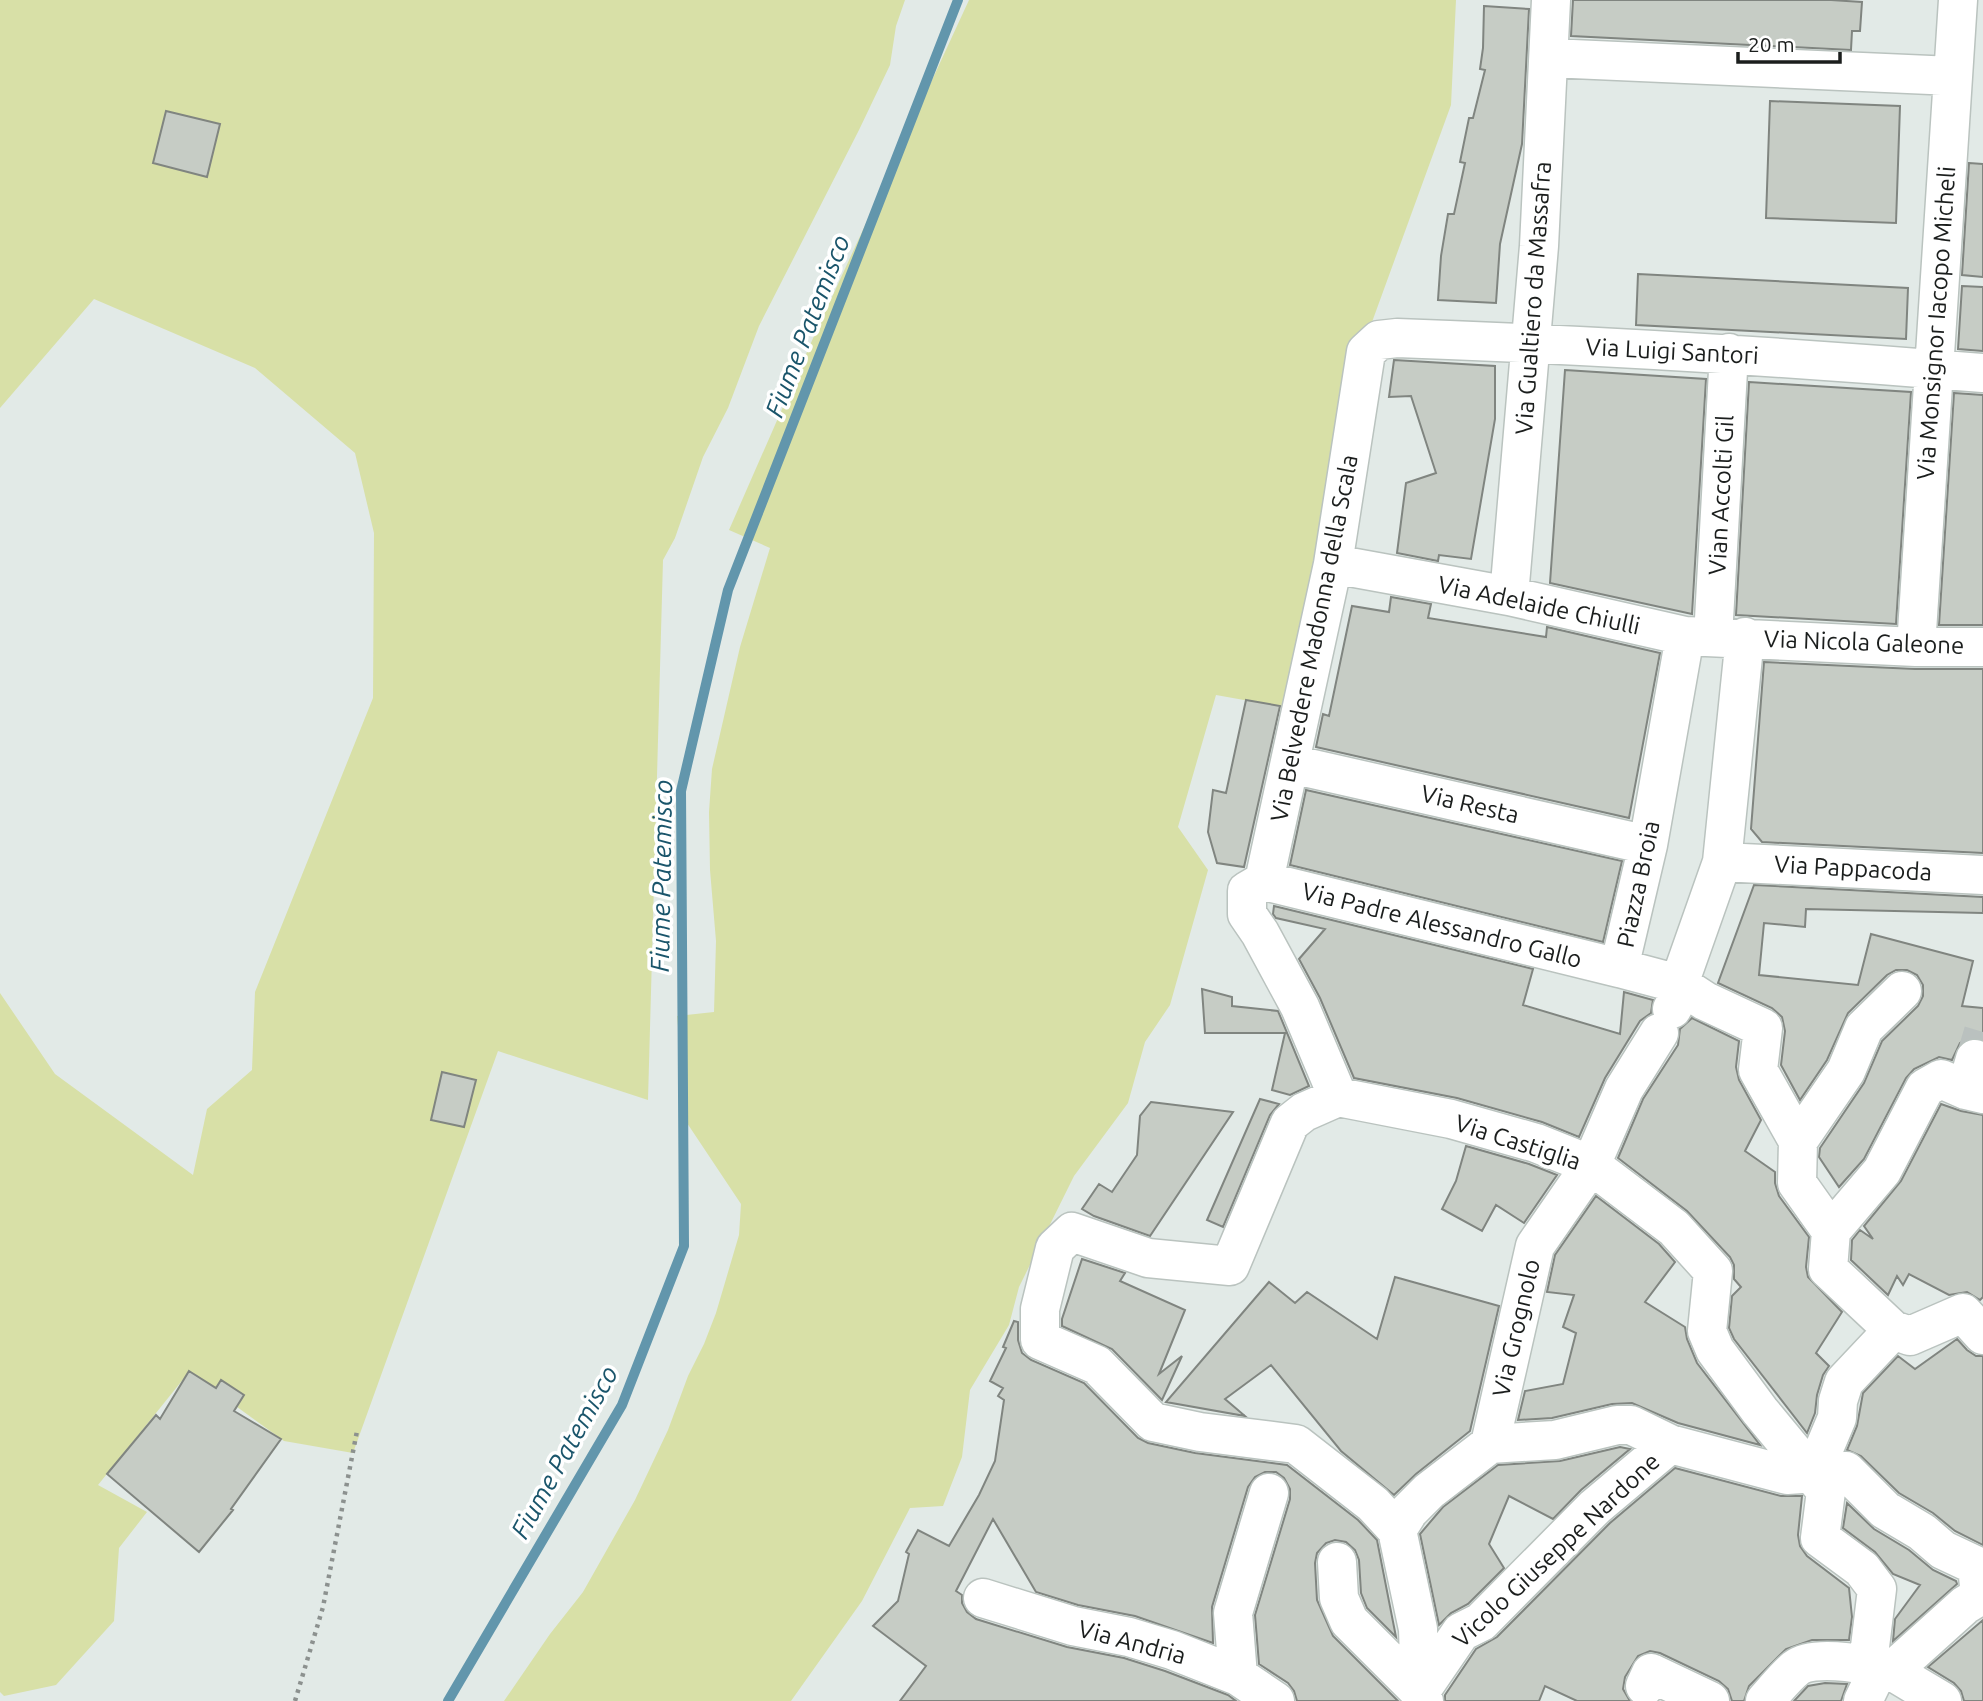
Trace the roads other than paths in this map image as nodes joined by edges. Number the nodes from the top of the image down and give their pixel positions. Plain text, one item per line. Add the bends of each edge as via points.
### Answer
1 (1551, 0) edge
2 (1958, 0) edge
3 (1550, 58) junction
4 (1953, 76) junction
5 (1531, 343) junction
6 (1366, 352) joint
7 (1729, 354) junction
8 (1933, 369) junction
9 (1983, 373) edge
10 (1334, 564) junction
11 (1509, 596) junction
12 (1715, 637) junction
13 (1916, 647) junction
14 (1983, 647) edge
15 (1291, 764) junction
16 (1648, 845) junction
17 (1722, 862) junction
18 (1983, 875) edge
19 (1264, 881) junction
20 (1619, 968) junction
21 (1679, 984) junction
22 (1902, 991) dead end
23 (1966, 1080) edge
24 (1338, 1097) junction
25 (1798, 1141) junction
26 (1591, 1164) junction
27 (1831, 1231) junction
28 (1893, 1330) junction
29 (1983, 1335) edge
30 (1490, 1444) junction
31 (1670, 1444) junction
32 (1813, 1475) junction
33 (1269, 1493) dead end
34 (1397, 1530) junction
35 (1337, 1562) dead end
36 (1981, 1596) edge
37 (983, 1598) dead end
38 (1238, 1675) junction
39 (1879, 1679) edge
40 (1643, 1693) edge
41 (1422, 1696) edge
42 (1275, 1701) edge
43 (1710, 1701) edge
44 (1765, 1701) edge
45 (1942, 1701) edge

1 - 3 street, Via Gualtiero da Massafra
2 - 4 street, Via Monsignor Iacopo Micheli
3 - 4 street
3 - 5 street, Via Gualtiero da Massafra
4 - 8 street, Via Monsignor Iacopo Micheli
5 - 6 street, Via Luigi Santori via 1397,338 1379,340
5 - 7 street, Via Luigi Santori
5 - 11 street, Via Gualtiero da Massafra
6 - 10 street, Via Belvedere Madonna della Scala
7 - 8 street, Via Luigi Santori
7 - 12 street, Vian Accolti Gil
8 - 9 street, Via Luigi Santori
8 - 13 street, Via Monsignor Iacopo Micheli
10 - 11 street, Via Adelaide Chiulli
10 - 15 street, Via Belvedere Madonna della Scala
11 - 12 street, Via Adelaide Chiulli
12 - 13 street, Via Nicola Galeone
12 - 16 street, Piazza Broia
12 - 17 street
13 - 14 street, Via Nicola Galeone
15 - 16 street, Via Resta
15 - 19 street, Via Belvedere Madonna della Scala
16 - 20 street, Piazza Broia
17 - 18 street, Via Pappacoda
17 - 21 street
19 - 20 street, Via Padre Alessandro Gallo
19 - 24 street via 1247,891 1247,914 1300,1007
20 - 21 street, Piazza Broia
21 - 25 street, Piazza Broia via 1763,1028 1758,1070
21 - 26 street, Via Grognolo via 1676,1002 1624,1089
22 - 25 street via 1864,1028 1846,1071
23 - 27 street via 1925,1088 1882,1171
24 - 26 street, Via Castiglia via 1451,1119
24 - 34 street via 1290,1123 1230,1266 1148,1258 1072,1232 1055,1248 1040,1309 1040,1340 1097,1365 1153,1422 1296,1444 1373,1504
25 - 27 street via 1797,1183
26 - 30 street, Via Grognolo via 1535,1247
26 - 32 street, Via Castiglia via 1674,1228 1713,1271 1707,1331 1715,1350
27 - 28 street via 1828,1269
28 - 29 street via 1910,1336 1962,1313
28 - 32 street via 1844,1382 1837,1418
30 - 31 street via 1555,1440 1617,1425 1631,1425
30 - 34 street via 1429,1491
31 - 32 street via 1787,1475
31 - 41 street, Vicolo Giuseppe Nardone via 1595,1507 1481,1622 1461,1632
32 - 36 street via 1846,1471 1885,1510 1943,1550 1977,1566
32 - 39 street, Via Castiglia via 1826,1491 1820,1538 1862,1569 1877,1589 1870,1655
33 - 38 street via 1233,1613
34 - 41 street via 1418,1629
35 - 41 street via 1339,1598 1349,1621
36 - 39 street
37 - 38 street, Via Andria via 1073,1626 1129,1637
38 - 42 street, Via Andria
39 - 44 street via 1853,1662 1804,1664
39 - 45 street via 1900,1676
40 - 43 street via 1651,1673

